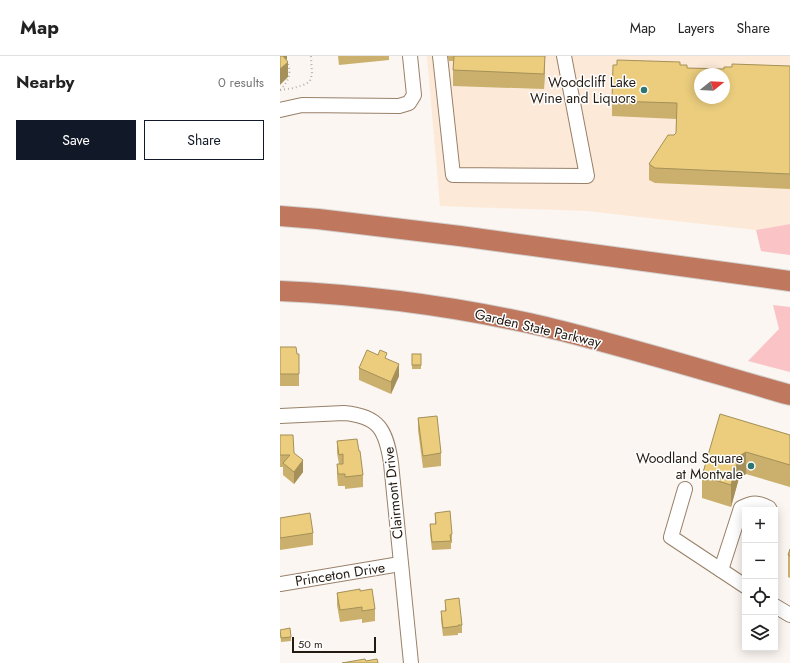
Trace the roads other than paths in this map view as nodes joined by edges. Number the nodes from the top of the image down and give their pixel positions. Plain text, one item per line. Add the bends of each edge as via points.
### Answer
1 (410, 56) edge
2 (440, 56) edge
3 (564, 56) edge
4 (280, 110) edge
5 (280, 216) edge
6 (790, 281) edge
7 (280, 291) edge
8 (790, 395) edge
9 (280, 416) edge
10 (685, 489) dead end
11 (743, 507) edge
12 (767, 507) edge
13 (742, 508) edge
14 (400, 564) junction
15 (721, 570) junction
16 (280, 584) edge
17 (742, 584) edge
18 (778, 608) edge
19 (790, 615) edge
20 (411, 663) edge

1 - 4 street via 414,95 409,103 399,106 302,105
2 - 3 street via 453,175 587,176
5 - 6 highway via 460,236
7 - 8 highway, Garden State Parkway via 364,297 501,318 606,343
9 - 14 street, Clairmont Drive via 354,414 371,420 383,431 390,456
10 - 15 street via 671,537
11 - 12 street via 761,504
13 - 15 street
14 - 16 street, Princeton Drive
14 - 20 street, Clairmont Drive
15 - 17 street
18 - 19 street

